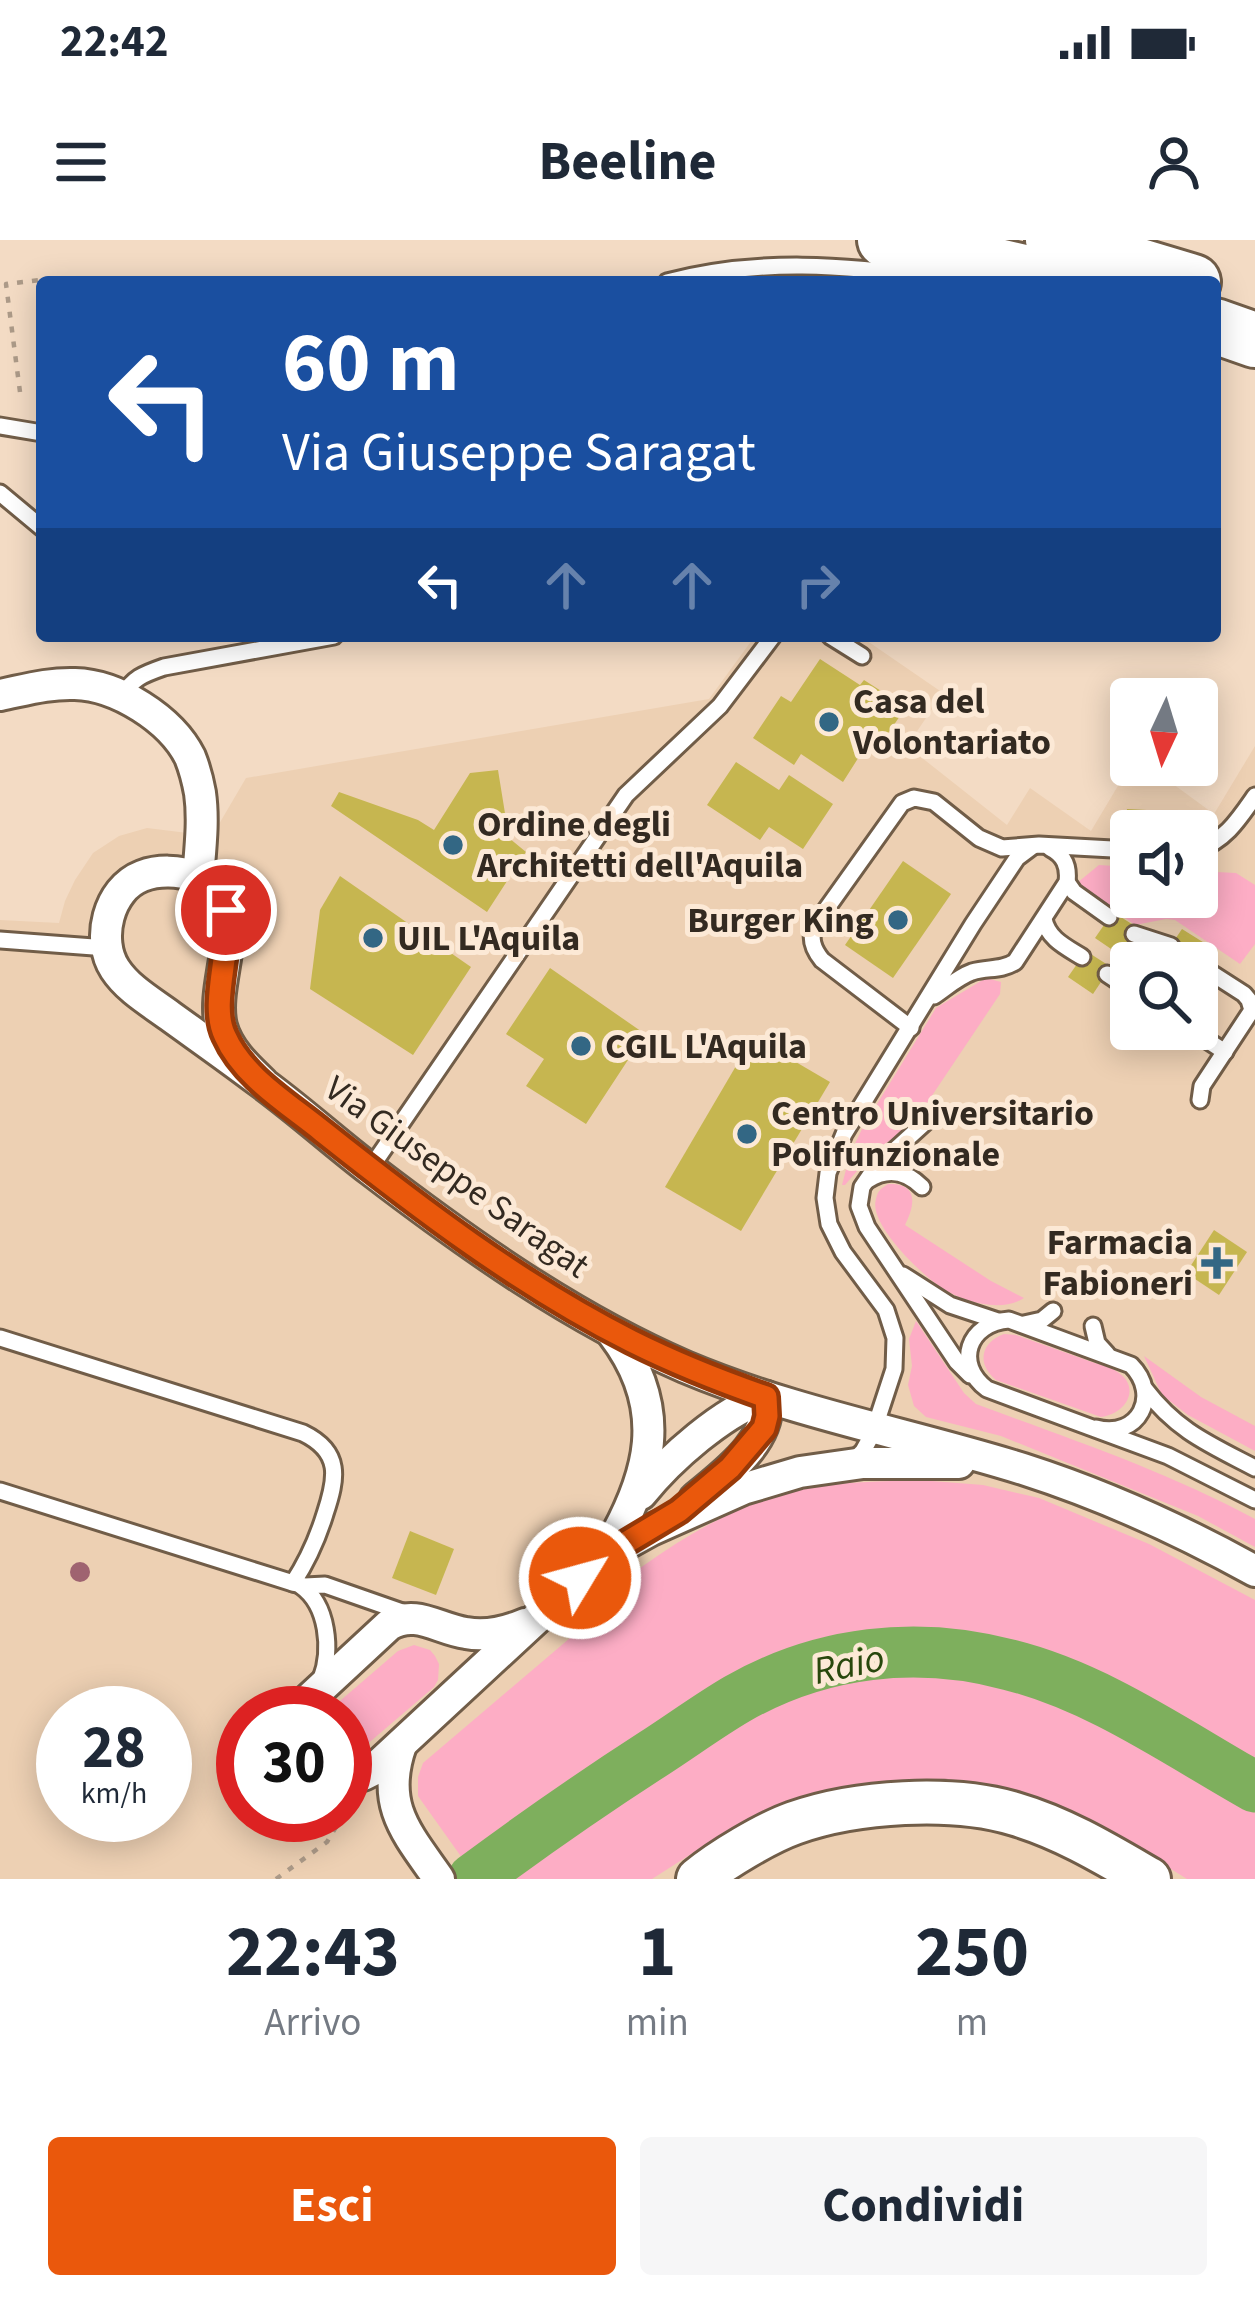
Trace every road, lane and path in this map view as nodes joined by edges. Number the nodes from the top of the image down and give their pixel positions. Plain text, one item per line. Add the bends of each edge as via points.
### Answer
1 (885, 240) edge
2 (1053, 240) edge
3 (695, 276) edge
4 (919, 276) edge
5 (1041, 276) edge
6 (1173, 276) edge
7 (36, 281) edge
8 (1221, 291) edge
9 (1255, 303) edge
10 (1221, 328) edge
11 (1255, 340) edge
12 (20, 392) dead end
13 (0, 426) edge
14 (36, 431) edge
15 (0, 493) edge
16 (36, 523) edge
17 (302, 642) edge
18 (768, 642) edge
19 (840, 642) edge
20 (862, 656) dead end
21 (0, 695) edge
22 (122, 697) junction
23 (1255, 796) edge
24 (1218, 840) edge
25 (1039, 846) junction
26 (1096, 850) junction
27 (1110, 850) edge
28 (198, 878) junction
29 (1068, 879) junction
30 (1109, 917) dead end
31 (1045, 919) junction
32 (970, 931) junction
33 (1134, 934) dead end
34 (0, 940) edge
35 (1159, 942) edge
36 (107, 948) junction
37 (1082, 957) dead end
38 (988, 969) junction
39 (1107, 974) dead end
40 (1110, 976) edge
41 (1218, 977) edge
42 (927, 1001) junction
43 (910, 1028) junction
44 (1218, 1047) edge
45 (1226, 1052) junction
46 (263, 1084) junction
47 (1200, 1100) dead end
48 (929, 1119) dead end
49 (370, 1169) junction
50 (866, 1181) junction
51 (922, 1187) dead end
52 (892, 1264) junction
53 (1053, 1311) dead end
54 (998, 1321) junction
55 (1020, 1324) junction
56 (1093, 1326) dead end
57 (608, 1329) junction
58 (0, 1338) edge
59 (1109, 1356) junction
60 (982, 1385) junction
61 (1145, 1389) junction
62 (766, 1397) junction
63 (875, 1428) junction
64 (1096, 1428) junction
65 (846, 1464) junction
66 (1255, 1468) edge
67 (1025, 1470) junction
68 (0, 1491) edge
69 (1255, 1500) edge
70 (641, 1519) junction
71 (312, 1554) junction
72 (1255, 1571) edge
73 (293, 1583) junction
74 (329, 1586) junction
75 (531, 1622) junction
76 (433, 1624) junction
77 (317, 1686) edge
78 (326, 1686) edge
79 (457, 1695) junction
80 (401, 1745) junction
81 (372, 1770) edge
82 (372, 1801) edge
83 (401, 1826) junction
84 (327, 1842) edge
85 (276, 1879) edge
86 (439, 1879) edge
87 (698, 1879) edge
88 (1149, 1879) edge

1 - 5 highway
2 - 6 highway
3 - 4 lane via 795,265
7 - 12 path via 6,284
8 - 9 highway
10 - 11 highway
13 - 14 lane
15 - 16 lane
17 - 22 lane via 164,668 139,676
18 - 49 lane via 720,706 626,796
19 - 20 lane
21 - 22 street via 76,684
22 - 28 street via 170,728 190,758 200,795
23 - 24 lane
25 - 26 lane
25 - 29 lane via 1064,859
25 - 32 lane via 1017,858
25 - 43 lane via 993,845 934,802 908,800 815,925 812,944 822,960
26 - 27 lane
26 - 29 lane
28 - 36 street via 136,878 112,907
28 - 46 street, Via Giuseppe Saragat via 220,897 228,923 221,1028
29 - 30 lane
29 - 31 lane
31 - 37 lane via 1053,938
31 - 38 lane via 1015,962
32 - 38 lane via 971,956
32 - 42 lane
33 - 35 lane
34 - 36 lane
36 - 46 street, Via Giuseppe Saragat via 129,986
38 - 42 lane
39 - 40 lane
41 - 45 lane via 1251,1003
42 - 43 lane
43 - 63 lane via 844,1134 826,1184 835,1238 886,1310 895,1338
44 - 45 lane
45 - 47 lane
46 - 49 street, Via Giuseppe Saragat
48 - 50 lane
49 - 57 street, Via Giuseppe Saragat
50 - 51 lane via 892,1172
50 - 52 lane via 861,1214
52 - 54 lane via 935,1297
52 - 60 lane
53 - 55 lane
54 - 55 lane
54 - 60 lane via 982,1328 970,1348 969,1366
55 - 59 lane
56 - 59 lane
57 - 62 street, Via Giuseppe Saragat
57 - 70 street, Via Giuseppe Saragat via 637,1374 649,1412
58 - 71 lane via 314,1438 335,1475
59 - 61 lane via 1136,1369
60 - 64 lane
61 - 64 lane via 1133,1421
61 - 66 lane via 1181,1428
62 - 63 street, Via Giuseppe Saragat
62 - 70 street, Via Giuseppe Saragat via 677,1456 651,1482
62 - 70 street, Via Giuseppe Saragat via 766,1422 748,1449 693,1501
63 - 65 lane
63 - 67 street, Via Giuseppe Saragat
64 - 69 lane
65 - 67 street, Via Giuseppe Saragat
65 - 70 street, Via Giuseppe Saragat
67 - 72 street, Via Giuseppe Saragat via 1162,1522
68 - 73 lane
70 - 75 street, Via Giuseppe Saragat
71 - 73 lane
71 - 74 lane via 314,1574
73 - 74 lane
73 - 77 lane via 313,1596 326,1636
74 - 76 lane
75 - 76 street via 484,1635
75 - 79 street, Via Giuseppe Saragat
76 - 78 street via 388,1625
76 - 79 street via 463,1665
79 - 80 street, Via Giuseppe Saragat
80 - 81 street, Via Giuseppe Saragat
80 - 83 street via 393,1791
82 - 83 street
83 - 86 street
84 - 85 path
87 - 88 main road via 792,1823 933,1802 1012,1813 1081,1839

